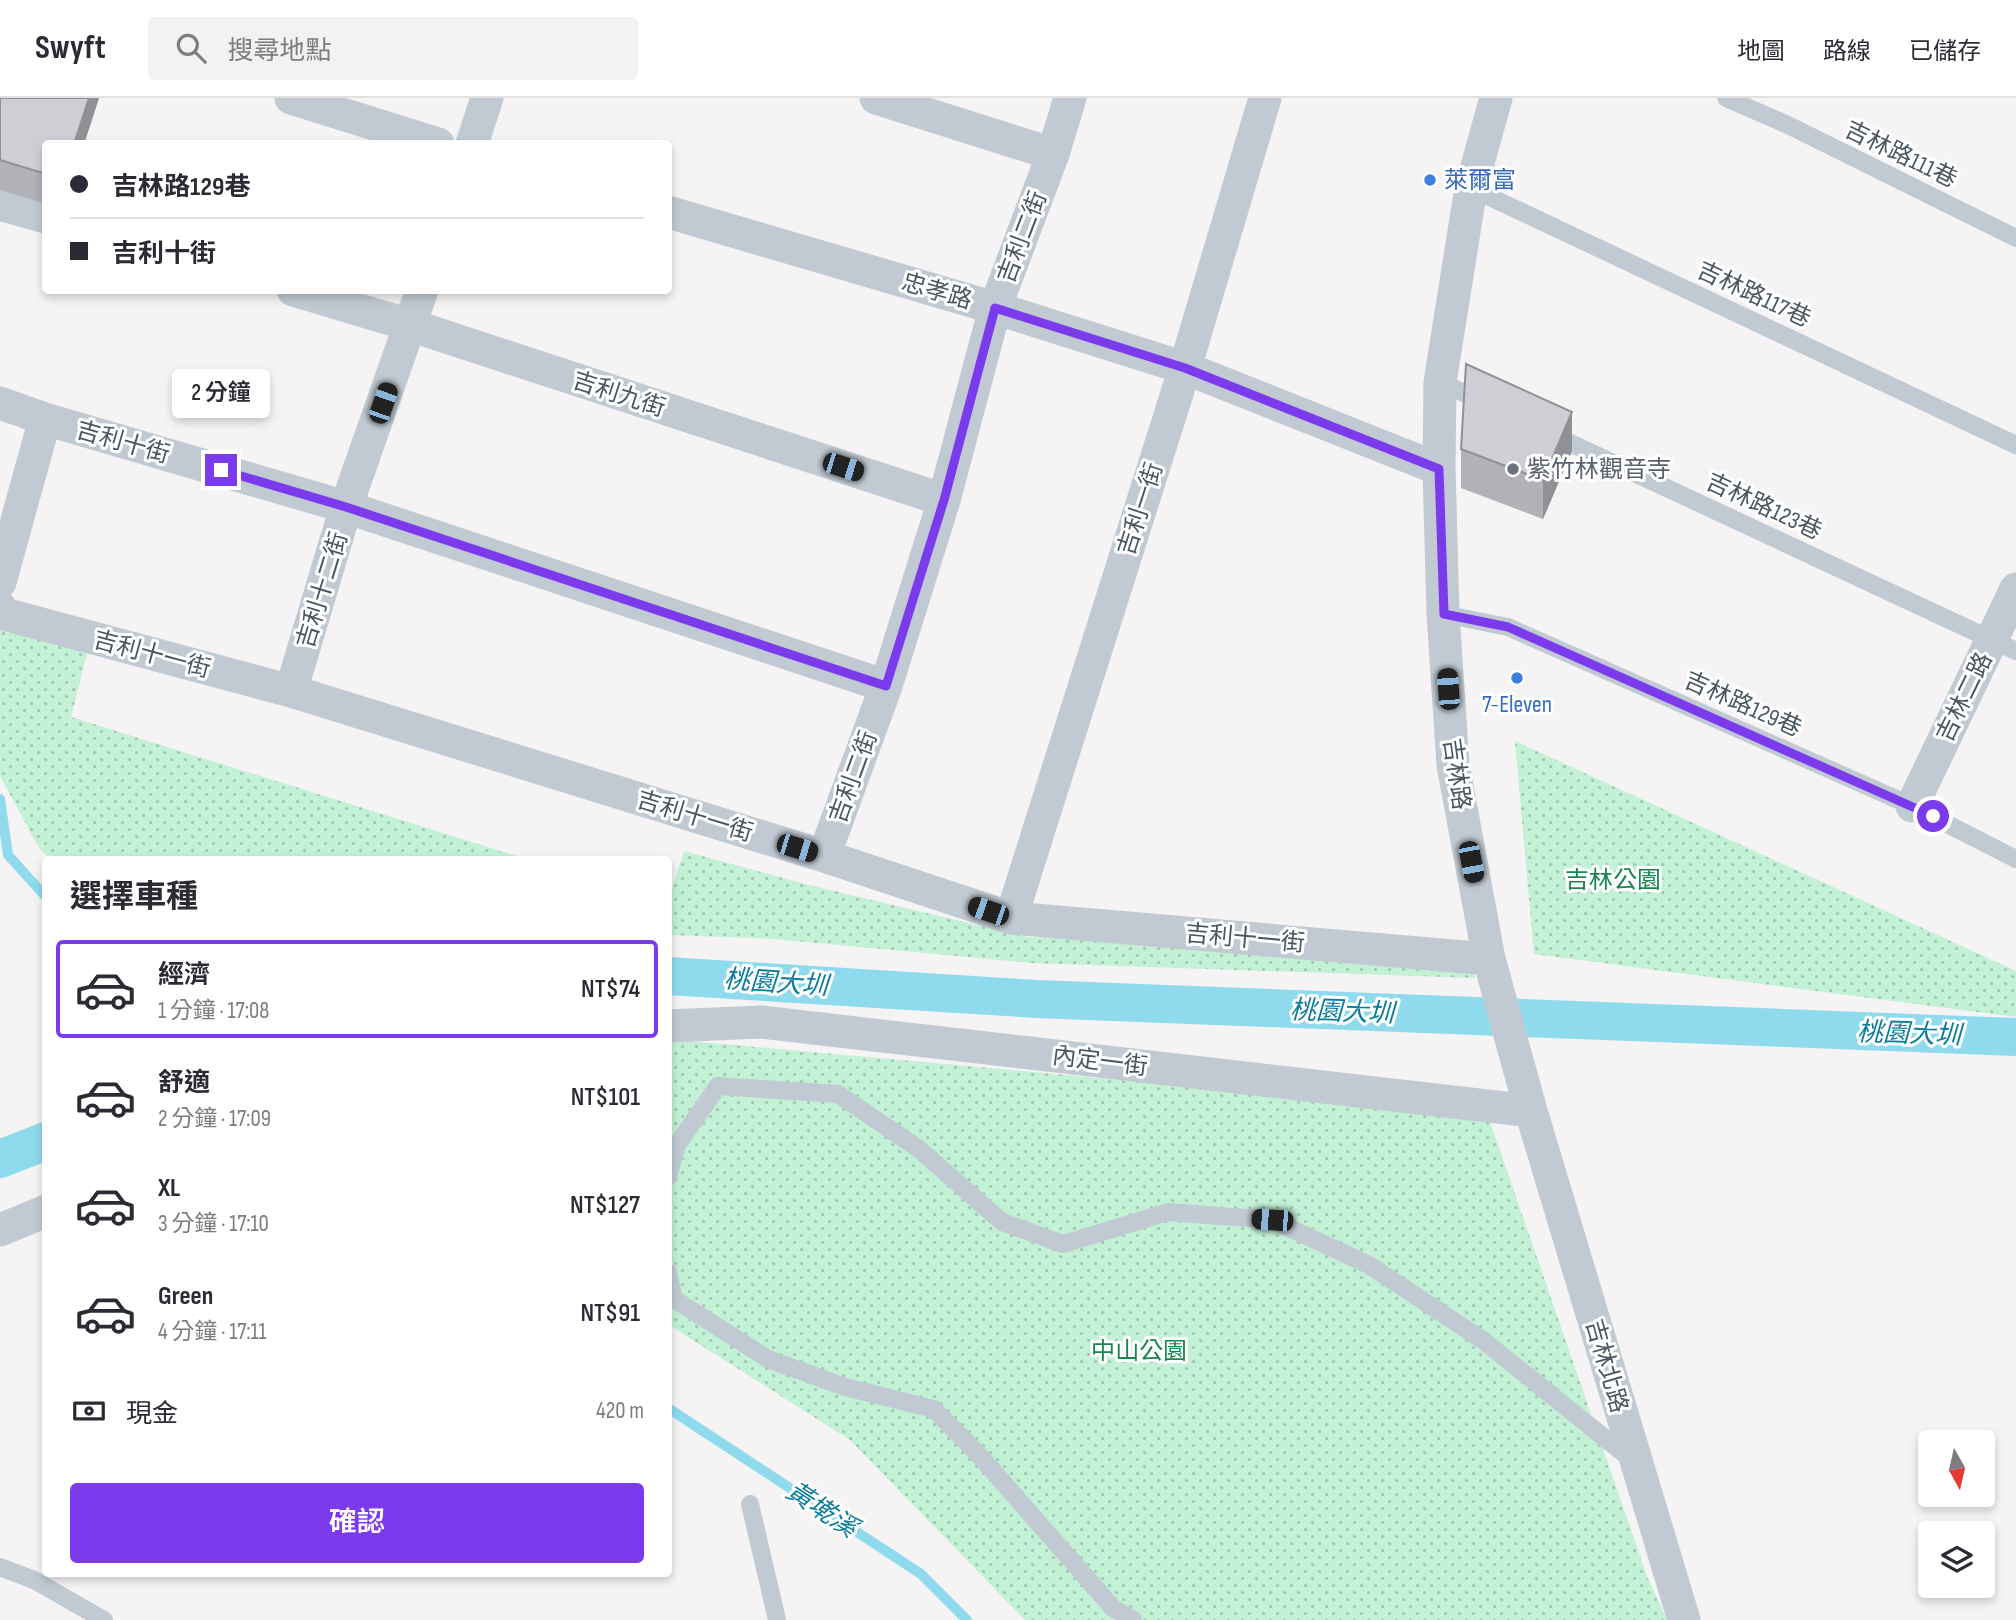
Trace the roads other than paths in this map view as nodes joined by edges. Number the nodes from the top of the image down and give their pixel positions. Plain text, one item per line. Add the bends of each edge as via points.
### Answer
1 (290, 98) edge
2 (486, 98) edge
3 (876, 98) edge
4 (1070, 98) edge
5 (1265, 98) edge
6 (1496, 98) edge
7 (1726, 98) edge
8 (425, 140) edge
9 (473, 140) edge
10 (1053, 154) junction
11 (1471, 188) junction
12 (0, 204) edge
13 (672, 213) edge
14 (42, 216) edge
15 (2016, 238) edge
16 (306, 294) edge
17 (421, 294) edge
18 (995, 308) junction
19 (410, 325) junction
20 (1185, 368) junction
21 (1440, 382) junction
22 (0, 403) edge
23 (1503, 411) edge
24 (45, 419) junction
25 (1540, 429) edge
26 (2016, 445) edge
27 (1439, 469) junction
28 (944, 500) junction
29 (346, 507) junction
30 (0, 582) edge
31 (2016, 589) edge
32 (0, 607) edge
33 (1444, 614) junction
34 (2004, 645) edge
35 (886, 686) junction
36 (291, 691) junction
37 (1912, 806) junction
38 (824, 856) junction
39 (2016, 859) edge
40 (1011, 918) junction
41 (1489, 959) junction
42 (672, 1026) edge
43 (1531, 1111) junction
44 (672, 1162) edge
45 (42, 1213) edge
46 (0, 1230) edge
47 (672, 1289) edge
48 (1635, 1462) junction
49 (750, 1504) dead end
50 (0, 1567) edge
51 (104, 1620) edge
52 (777, 1620) edge
53 (1133, 1620) edge
54 (1684, 1620) edge

1 - 8 street
2 - 9 street
3 - 10 street
4 - 10 street, 吉利二街
5 - 20 street, 吉利一街
6 - 11 street, 吉林路
7 - 15 lane, 吉林路111巷
10 - 18 street, 吉利二街
11 - 21 street, 吉林路
11 - 26 lane, 吉林路117巷
12 - 14 street
13 - 18 street, 忠孝路
16 - 19 street, 吉利九街
17 - 19 street, 吉利十二街
18 - 20 street, 忠孝路
18 - 28 street, 吉利二街
19 - 28 street, 吉利九街
19 - 29 street, 吉利十二街
20 - 27 street, 忠孝路
20 - 40 street, 吉利一街
21 - 23 lane
21 - 27 street, 吉林路
22 - 24 street, 吉利十街
24 - 29 street, 吉利十街
24 - 30 street
25 - 34 lane, 吉林路123巷
27 - 33 street, 吉林路
28 - 35 street, 吉利二街
29 - 35 street, 吉利十街
29 - 36 street, 吉利十二街
31 - 34 street, 吉林二路
32 - 36 street, 吉利十一街 via 4,614
33 - 37 lane, 吉林路129巷 via 1508,627
33 - 41 street, 吉林路 via 1453,765
34 - 37 street, 吉林二路
35 - 38 street, 吉利二街
36 - 38 street, 吉利十一街
37 - 39 lane, 吉林路129巷
38 - 40 street, 吉利十一街
40 - 41 street, 吉利十一街
41 - 43 street, 吉林路
42 - 43 street, 內定一街 via 761,1022
43 - 48 street, 吉林北路
44 - 48 lane via 677,1144 718,1086 838,1094 919,1149 1002,1222 1063,1244 1168,1212 1272,1220 1369,1265 1461,1325
45 - 46 street
47 - 53 lane via 674,1298 768,1359 845,1387 934,1409 1113,1608
48 - 54 street, 吉林北路
49 - 52 lane
50 - 51 lane via 34,1580

